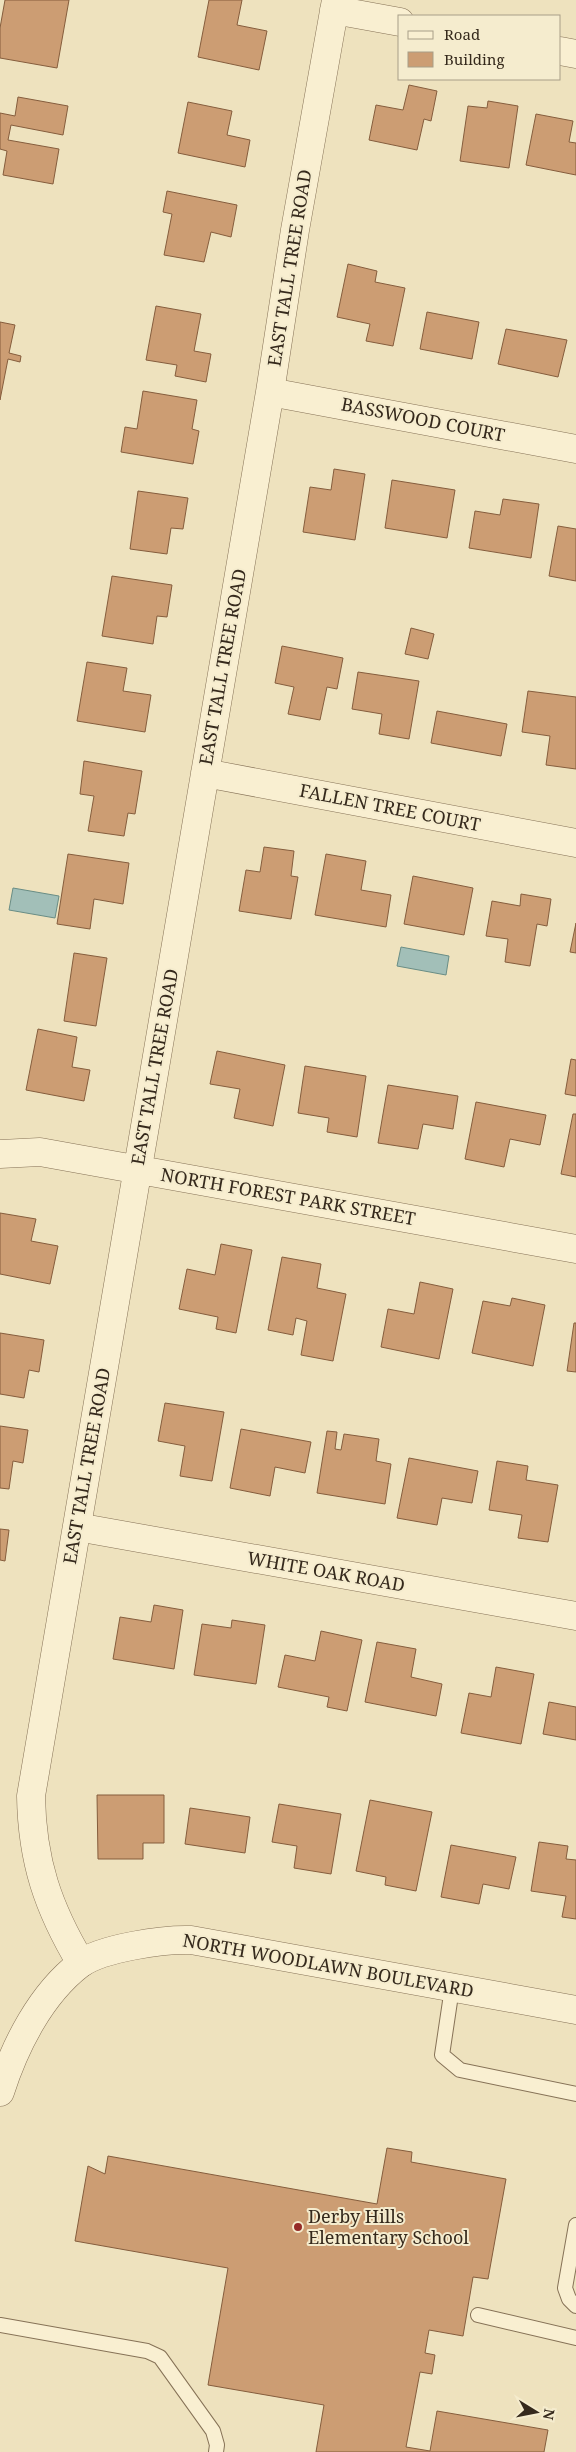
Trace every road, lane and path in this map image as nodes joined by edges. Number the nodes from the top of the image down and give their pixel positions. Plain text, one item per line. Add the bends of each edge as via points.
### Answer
1 (335, 5) edge
2 (398, 21) edge
3 (561, 51) edge
4 (576, 54) edge
5 (270, 392) junction
6 (576, 449) edge
7 (205, 773) junction
8 (576, 843) edge
9 (0, 1154) edge
10 (137, 1170) junction
11 (576, 1249) edge
12 (76, 1527) junction
13 (576, 1616) edge
14 (81, 1963) junction
15 (452, 1988) junction
16 (576, 2010) edge
17 (0, 2092) edge
18 (576, 2094) edge
19 (576, 2225) edge
20 (576, 2306) edge
21 (478, 2316) dead end
22 (0, 2324) edge
23 (576, 2338) edge
24 (216, 2452) edge

1 - 2 street
1 - 5 street, EAST TALL TREE ROAD
3 - 4 street
5 - 6 street, BASSWOOD COURT
5 - 7 street, EAST TALL TREE ROAD
7 - 8 street, FALLEN TREE COURT
7 - 10 street, EAST TALL TREE ROAD
9 - 10 street, NORTH FOREST PARK STREET via 40,1152
10 - 11 street, NORTH FOREST PARK STREET
10 - 12 street, EAST TALL TREE ROAD
12 - 13 street, WHITE OAK ROAD
12 - 14 street, EAST TALL TREE ROAD via 31,1796 38,1866 52,1906
14 - 15 street, NORTH WOODLAWN BOULEVARD via 128,1947 174,1939 191,1940
14 - 17 street via 54,1990 31,2021 13,2054
15 - 16 street, NORTH WOODLAWN BOULEVARD
15 - 18 lane via 442,2055 460,2070
19 - 20 lane via 565,2288
21 - 23 lane
22 - 24 lane via 147,2351 160,2357 213,2431

